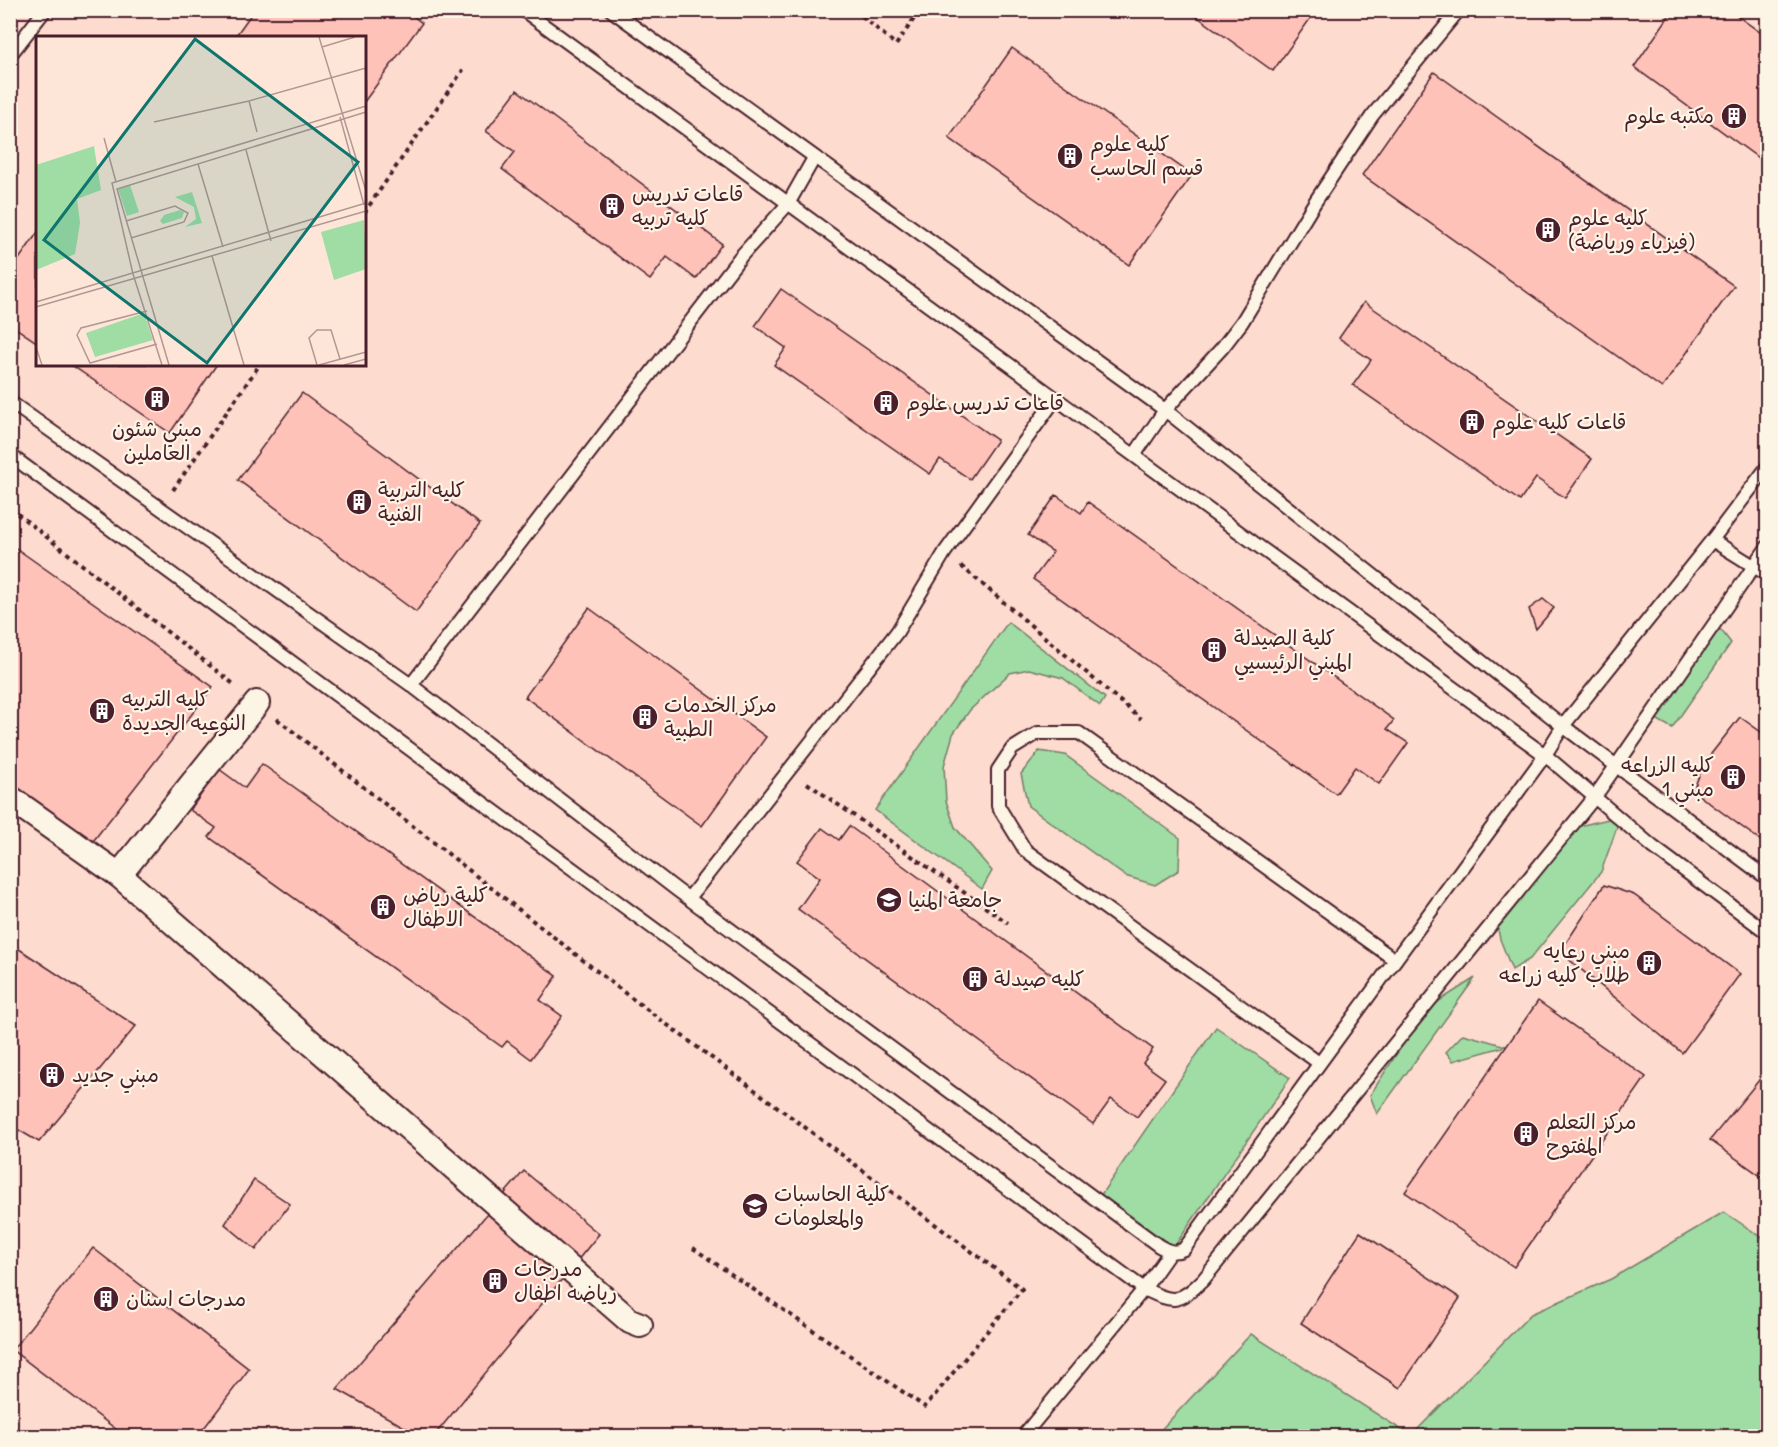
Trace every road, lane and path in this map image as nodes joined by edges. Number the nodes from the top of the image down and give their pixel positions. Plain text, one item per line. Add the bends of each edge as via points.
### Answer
1 (45, 10) edge
2 (523, 10) edge
3 (611, 10) edge
4 (855, 10) edge
5 (920, 10) edge
6 (1459, 10) edge
7 (10, 55) edge
8 (463, 70) dead end
9 (814, 158) junction
10 (788, 204) junction
11 (366, 210) edge
12 (259, 366) edge
13 (1056, 398) junction
14 (10, 402) edge
15 (1165, 410) junction
16 (1135, 454) junction
17 (10, 455) edge
18 (1767, 466) edge
19 (10, 508) edge
20 (161, 508) junction
21 (1712, 540) junction
22 (1767, 546) edge
23 (945, 552) junction
24 (1755, 565) junction
25 (1767, 575) edge
26 (411, 685) junction
27 (257, 703) junction
28 (1141, 719) dead end
29 (1563, 726) junction
30 (1545, 754) junction
31 (1616, 765) junction
32 (789, 771) junction
33 (10, 798) edge
34 (1594, 798) junction
35 (119, 875) junction
36 (1767, 879) edge
37 (689, 898) junction
38 (1008, 923) dead end
39 (1767, 933) edge
40 (1395, 960) junction
41 (1319, 1063) junction
42 (693, 1248) dead end
43 (1170, 1252) junction
44 (1144, 1289) junction
45 (640, 1325) dead end
46 (1023, 1437) edge

1 - 7 lane
2 - 10 lane
3 - 9 lane
4 - 5 path via 896,45
6 - 15 lane via 1372,116 1242,322
8 - 11 path
9 - 10 lane
9 - 15 lane
10 - 13 lane
10 - 26 lane via 741,256
12 - 20 path
13 - 16 lane
13 - 23 lane
14 - 20 lane
15 - 16 lane
15 - 29 lane
16 - 30 lane
17 - 44 lane
18 - 21 lane
19 - 27 path
20 - 26 lane
21 - 24 lane
21 - 29 lane
22 - 24 lane
23 - 28 path
23 - 32 lane via 897,632
24 - 25 lane
24 - 31 lane
26 - 37 lane
27 - 35 street
27 - 42 path via 626,994 1022,1289 924,1407
29 - 30 lane
29 - 31 lane
30 - 34 lane
30 - 40 lane
31 - 34 lane
31 - 36 lane
32 - 37 lane
32 - 38 path
33 - 35 street
34 - 39 lane
34 - 44 lane via 1203,1280 1180,1298 1167,1300
35 - 45 street via 630,1321
37 - 43 lane
40 - 41 lane
40 - 41 lane via 1079,732 1038,733 1012,749 998,770 999,806 1025,850
41 - 43 lane via 1184,1249
43 - 44 lane
44 - 46 lane

